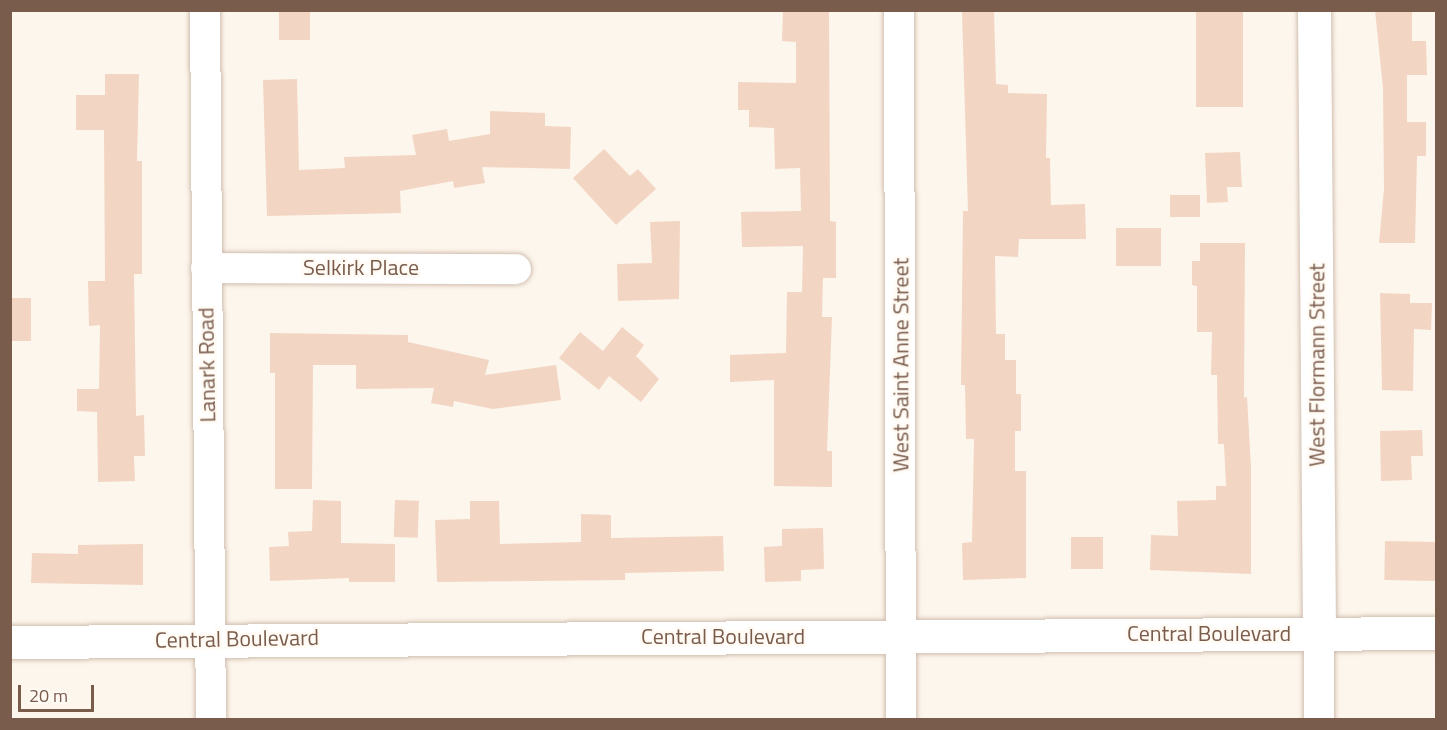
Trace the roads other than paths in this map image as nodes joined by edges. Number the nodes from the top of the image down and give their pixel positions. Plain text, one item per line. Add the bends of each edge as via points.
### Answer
1 (205, 10) edge
2 (898, 10) edge
3 (1314, 10) edge
4 (206, 268) junction
5 (516, 269) dead end
6 (1437, 633) edge
7 (1319, 634) junction
8 (901, 636) junction
9 (211, 639) junction
10 (10, 642) edge
11 (211, 720) edge
12 (901, 720) edge
13 (1319, 720) edge

1 - 4 street, Lanark Road
2 - 8 street, West Saint Anne Street
3 - 7 street, West Flormann Street
4 - 5 street, Selkirk Place
4 - 9 street, Lanark Road
6 - 7 street, Central Boulevard
7 - 8 street, Central Boulevard
7 - 13 street, West Flormann Street
8 - 9 street, Central Boulevard
8 - 12 street, West Saint Anne Street
9 - 10 street, Central Boulevard
9 - 11 street, Lanark Road

